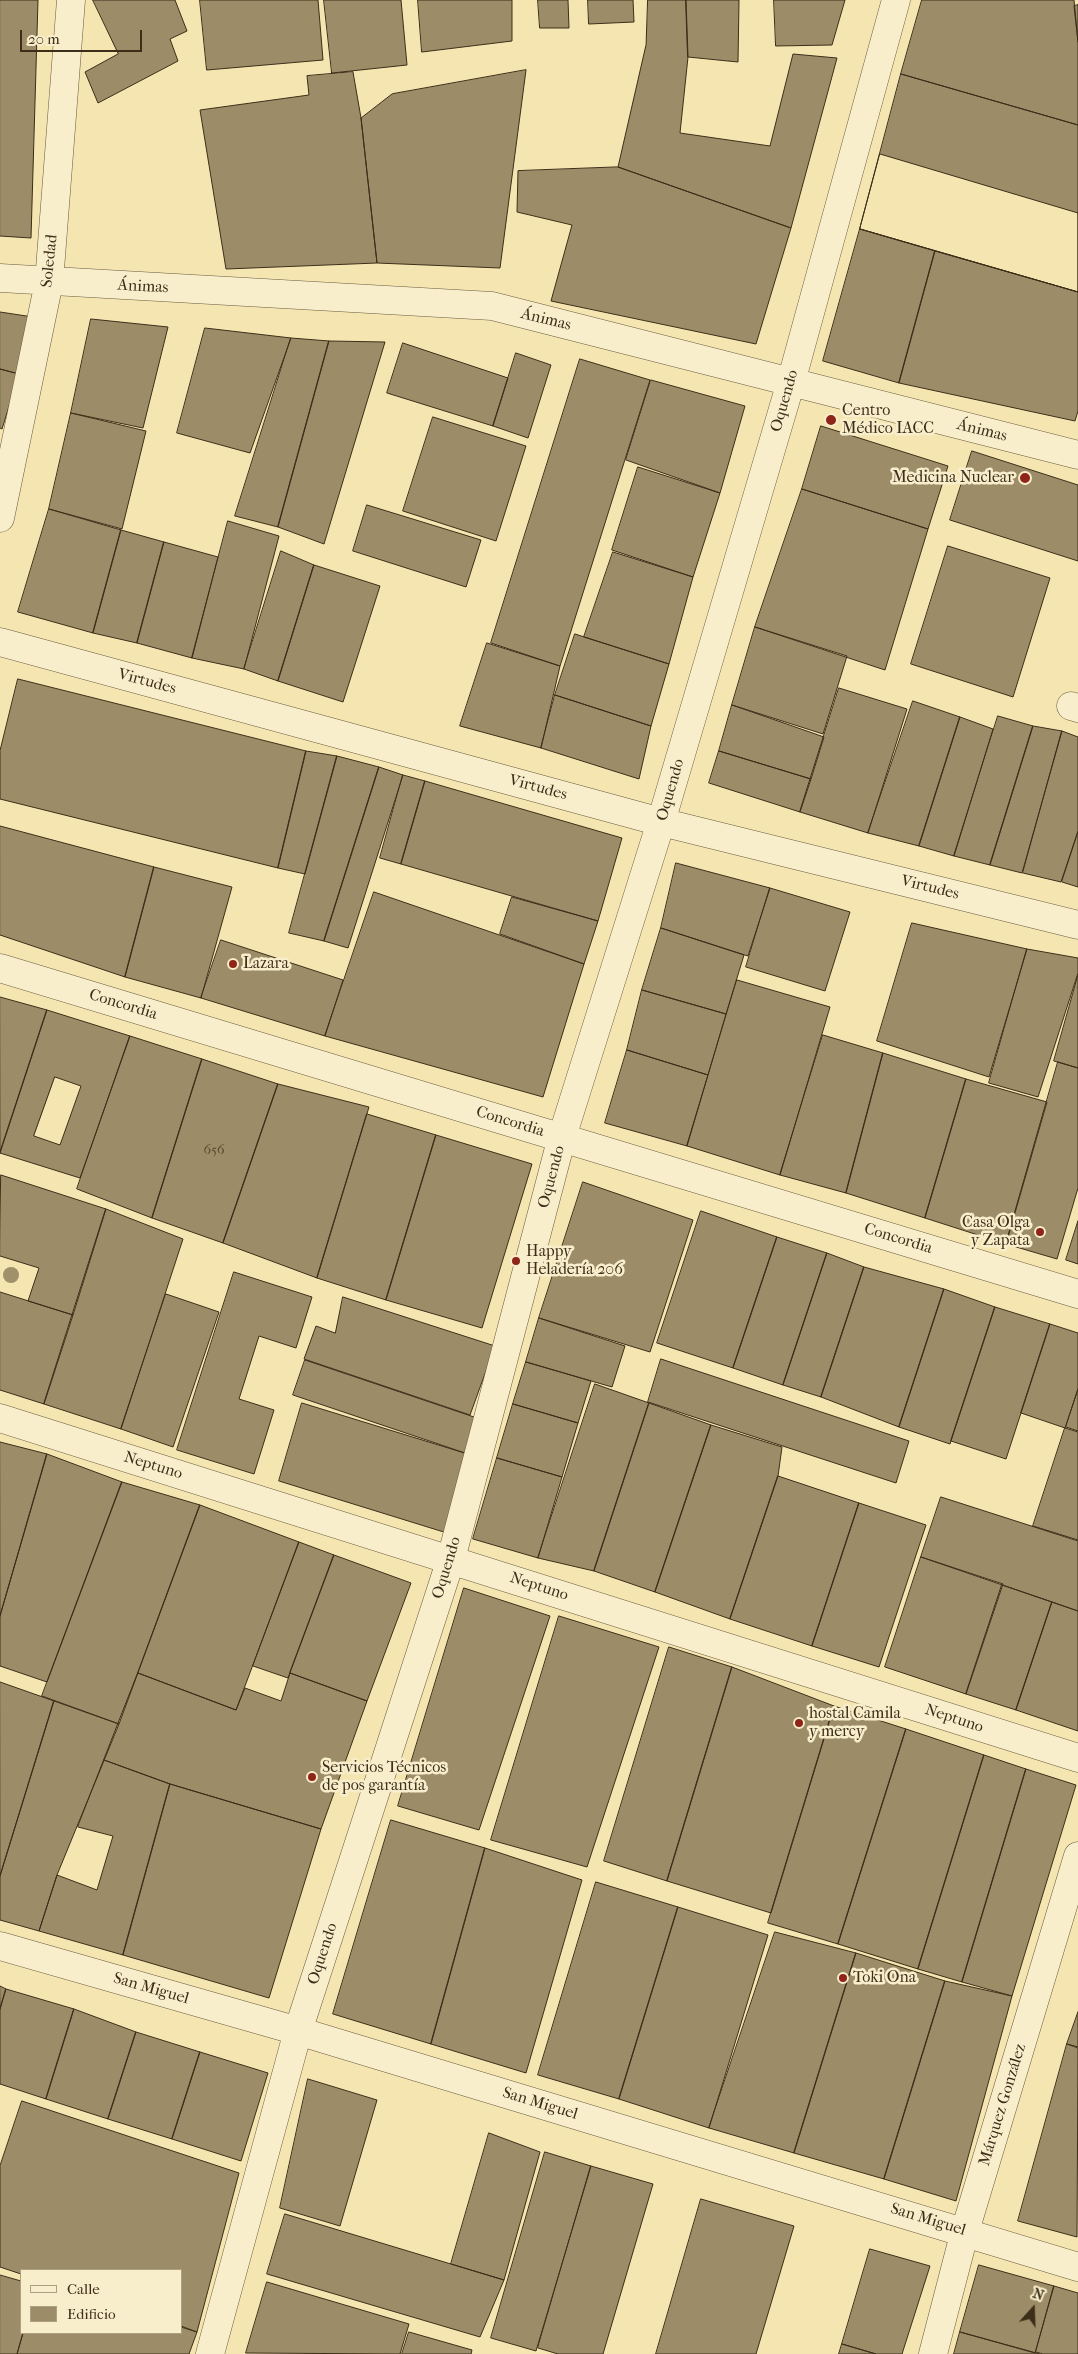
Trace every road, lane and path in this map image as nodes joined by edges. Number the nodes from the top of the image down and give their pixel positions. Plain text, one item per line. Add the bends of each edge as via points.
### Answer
1 (71, 0) edge
2 (896, 0) edge
3 (0, 278) edge
4 (49, 282) junction
5 (791, 382) junction
6 (1078, 455) edge
7 (0, 518) edge
8 (0, 642) edge
9 (661, 822) junction
10 (1078, 925) edge
11 (0, 968) edge
12 (562, 1137) junction
13 (1078, 1294) edge
14 (0, 1418) edge
15 (451, 1559) junction
16 (1078, 1758) edge
17 (1078, 1856) edge
18 (0, 1946) edge
19 (298, 2031) junction
20 (965, 2231) junction
21 (1078, 2267) edge
22 (210, 2354) edge
23 (933, 2354) edge

1 - 4 street, Soledad
2 - 5 street, Oquendo
3 - 4 street, Ánimas
4 - 5 street, Ánimas via 492,306
4 - 7 street, Soledad
5 - 6 street, Ánimas
5 - 9 street, Oquendo
8 - 9 street, Virtudes
9 - 10 street, Virtudes
9 - 12 street, Oquendo
11 - 12 street, Concordia
12 - 13 street, Concordia
12 - 15 street, Oquendo
14 - 15 street, Neptuno
15 - 16 street, Neptuno
15 - 19 street, Oquendo
17 - 20 street, Márquez González
18 - 19 street, San Miguel
19 - 20 street, San Miguel
19 - 22 street, Oquendo
20 - 21 street, San Miguel
20 - 23 street, Márquez González

